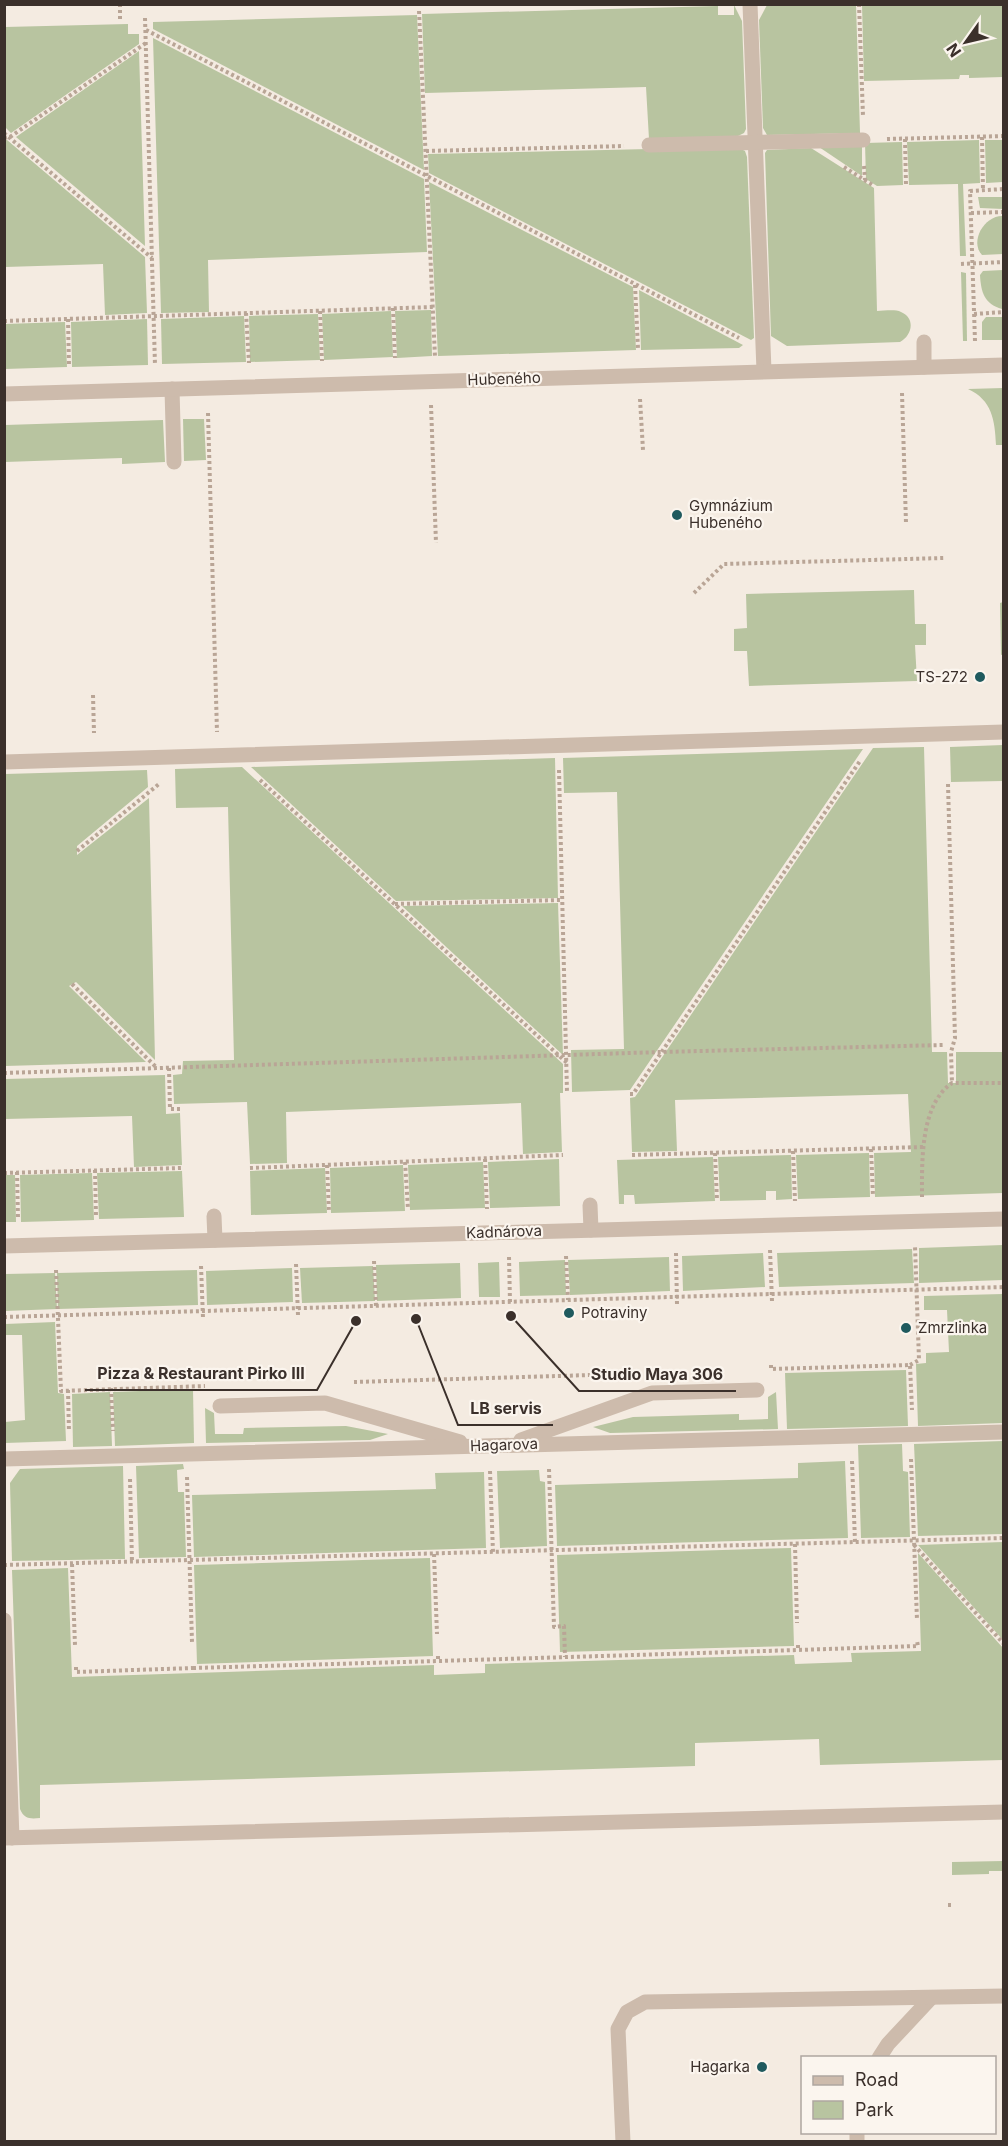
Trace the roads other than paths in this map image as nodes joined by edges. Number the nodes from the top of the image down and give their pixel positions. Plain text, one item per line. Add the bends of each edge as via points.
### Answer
1 (750, 4) edge
2 (864, 140) road end
3 (755, 142) junction
4 (649, 145) road end
5 (924, 342) dead end
6 (1004, 364) edge
7 (924, 367) junction
8 (764, 371) junction
9 (172, 389) junction
10 (4, 394) edge
11 (174, 462) dead end
12 (1004, 732) edge
13 (4, 762) edge
14 (590, 1205) dead end
15 (214, 1216) dead end
16 (1004, 1218) edge
17 (591, 1230) junction
18 (215, 1240) junction
19 (4, 1246) edge
20 (757, 1390) dead end
21 (220, 1406) dead end
22 (1004, 1432) edge
23 (482, 1446) junction
24 (507, 1446) junction
25 (4, 1459) edge
26 (4, 1620) edge
27 (1004, 1812) edge
28 (8, 1838) edge
29 (1004, 1996) edge
30 (932, 1998) junction
31 (880, 2056) edge
32 (623, 2142) edge

1 - 3 street
2 - 3 street
3 - 4 street
3 - 8 street
5 - 7 street
6 - 7 street, Hubeného
7 - 8 street, Hubeného
8 - 9 street, Hubeného
9 - 10 street, Hubeného
9 - 11 street
12 - 13 street
14 - 17 street
15 - 18 street
16 - 17 street, Kadnárova
17 - 18 street, Kadnárova
18 - 19 street, Kadnárova
20 - 24 street via 652,1393
21 - 23 street via 325,1402
22 - 24 street, Hagarova
23 - 24 street, Hagarova
23 - 25 street, Hagarova
26 - 28 street
27 - 28 street
29 - 30 street
30 - 31 street
30 - 32 street via 645,2002 627,2012 618,2029

